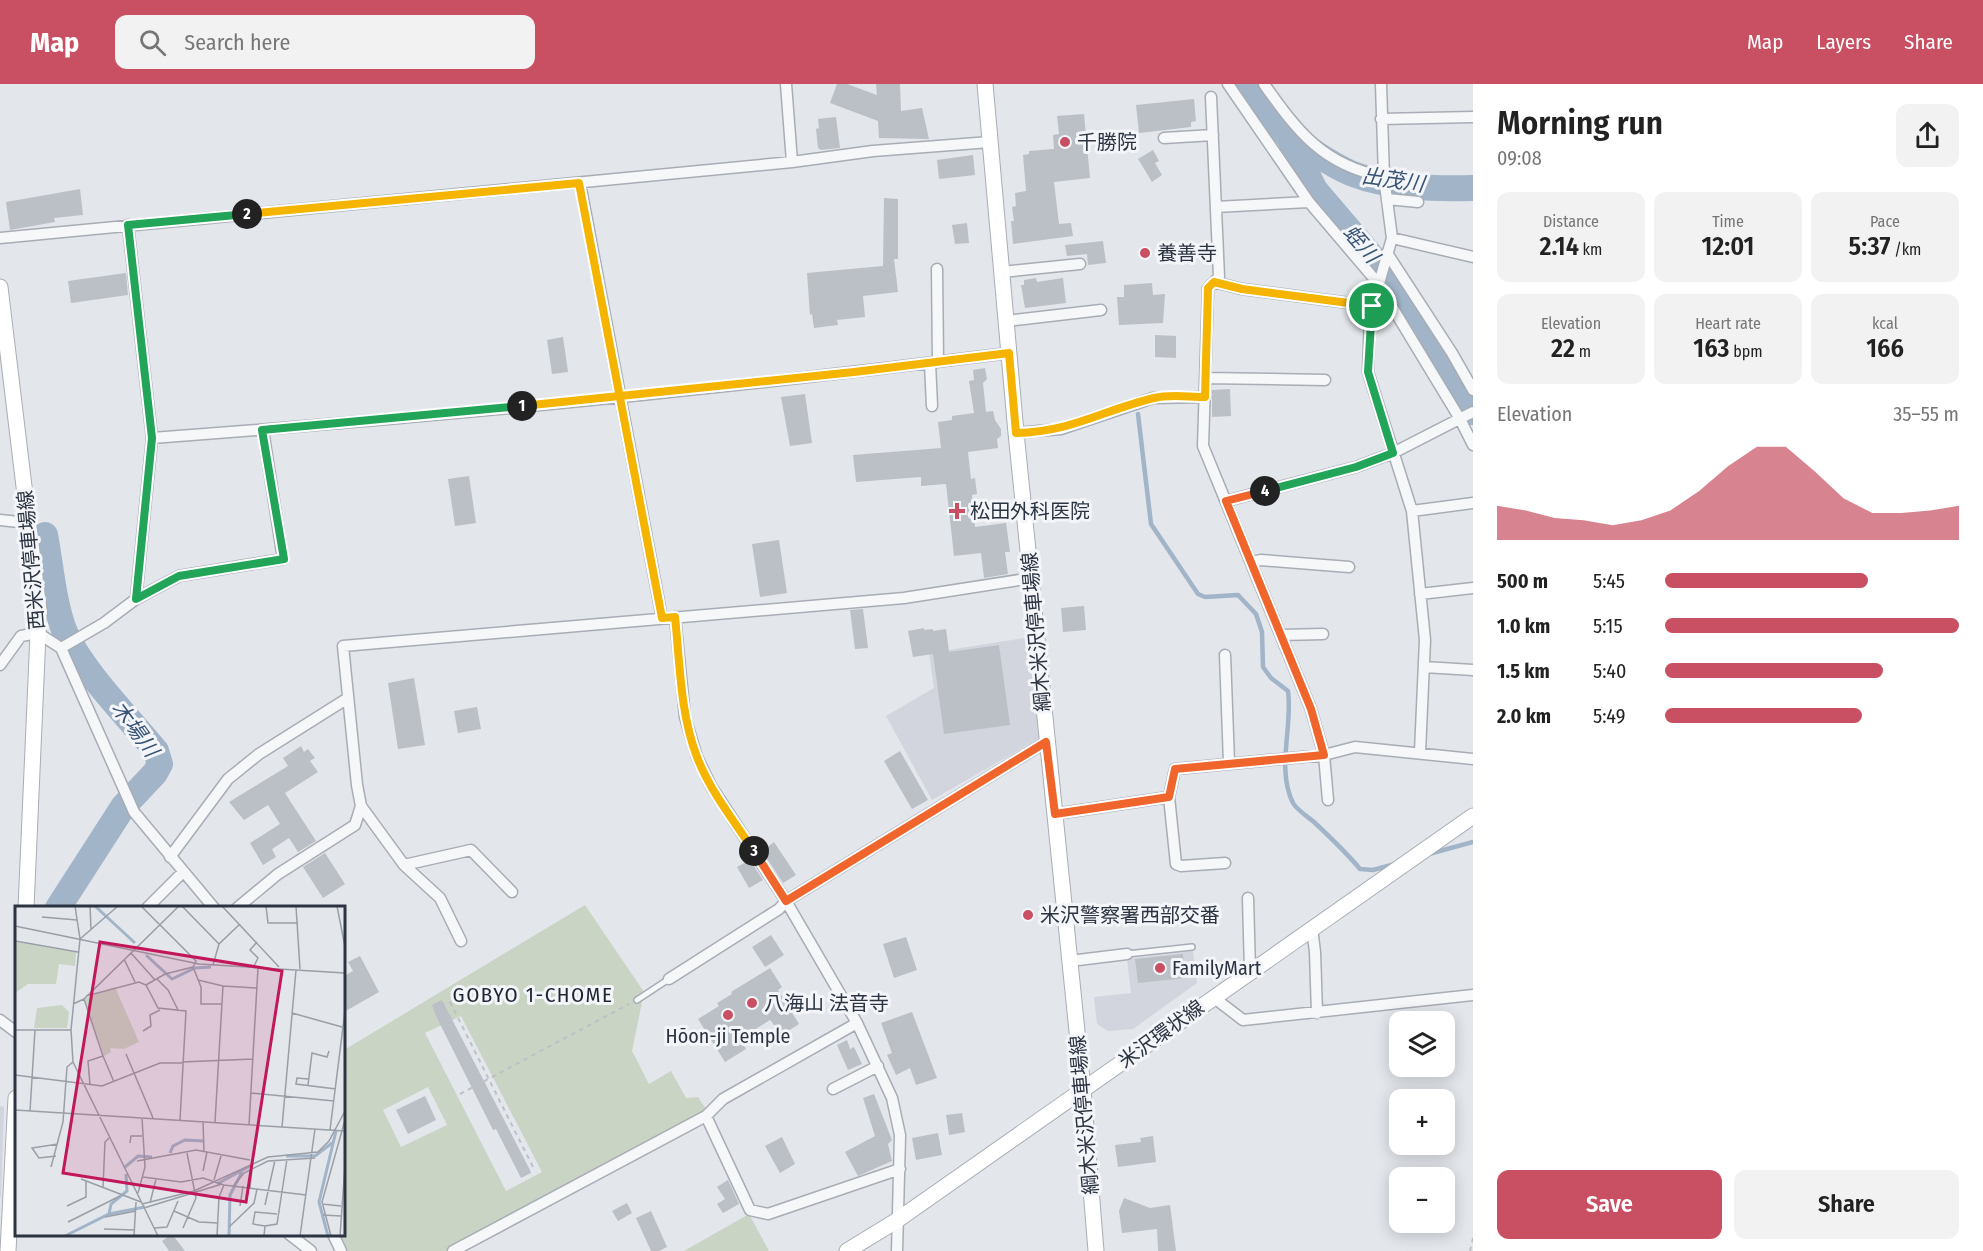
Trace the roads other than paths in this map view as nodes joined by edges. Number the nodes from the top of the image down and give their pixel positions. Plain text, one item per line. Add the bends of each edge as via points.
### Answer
1 (786, 84) edge
2 (985, 84) edge
3 (1228, 84) edge
4 (1264, 84) edge
5 (1381, 84) edge
6 (1211, 98) dead end
7 (1473, 117) edge
8 (1381, 119) junction
9 (1213, 135) junction
10 (1164, 138) dead end
11 (990, 142) junction
12 (792, 162) junction
13 (1384, 179) junction
14 (579, 183) junction
15 (1386, 196) junction
16 (1309, 202) junction
17 (1418, 202) dead end
18 (1216, 207) junction
19 (128, 225) junction
20 (0, 238) edge
21 (1392, 238) junction
22 (1386, 257) junction
23 (1473, 257) edge
24 (1080, 264) dead end
25 (937, 269) dead end
26 (1002, 272) junction
27 (1378, 279) junction
28 (1214, 282) junction
29 (0, 287) edge
30 (1372, 306) junction
31 (1101, 310) dead end
32 (1006, 321) junction
33 (1009, 353) junction
34 (934, 362) junction
35 (1205, 378) junction
36 (1324, 380) dead end
37 (1473, 390) edge
38 (622, 396) junction
39 (1205, 397) junction
40 (932, 406) dead end
41 (1467, 415) edge
42 (262, 430) junction
43 (1016, 433) junction
44 (152, 438) junction
45 (1473, 445) edge
46 (1393, 453) junction
47 (1226, 501) junction
48 (1473, 503) edge
49 (1412, 511) junction
50 (0, 520) edge
51 (28, 523) junction
52 (1251, 562) junction
53 (1349, 567) dead end
54 (1032, 578) junction
55 (1473, 588) edge
56 (1420, 594) junction
57 (136, 599) junction
58 (675, 617) junction
59 (662, 618) junction
60 (38, 633) junction
61 (1323, 634) dead end
62 (1281, 636) junction
63 (61, 648) junction
64 (1225, 655) dead end
65 (0, 665) edge
66 (1424, 667) junction
67 (1473, 670) edge
68 (348, 698) junction
69 (1046, 742) junction
70 (1420, 752) junction
71 (1324, 755) junction
72 (1473, 759) edge
73 (1229, 762) junction
74 (1169, 797) junction
75 (1328, 800) dead end
76 (362, 806) junction
77 (1055, 814) junction
78 (1473, 816) edge
79 (170, 857) junction
80 (1225, 863) dead end
81 (404, 865) junction
82 (183, 872) junction
83 (512, 891) dead end
84 (1248, 898) dead end
85 (786, 901) junction
86 (26, 906) edge
87 (149, 906) edge
88 (212, 906) edge
89 (239, 906) edge
90 (1311, 928) junction
91 (461, 941) dead end
92 (1192, 947) dead end
93 (1127, 954) joint
94 (1070, 961) junction
95 (1250, 971) junction
96 (669, 980) joint
97 (1473, 995) edge
98 (1213, 997) junction
99 (637, 1000) road end
100 (1317, 1013) junction
101 (0, 1020) edge
102 (857, 1023) junction
103 (15, 1031) edge
104 (878, 1066) junction
105 (833, 1089) dead end
106 (1083, 1090) junction
107 (706, 1116) junction
108 (15, 1117) edge
109 (900, 1169) junction
110 (896, 1221) junction
111 (292, 1236) edge
112 (334, 1236) edge
113 (8, 1251) edge
114 (311, 1251) edge
115 (341, 1251) edge
116 (453, 1251) edge
117 (847, 1251) edge
118 (897, 1251) edge
119 (1096, 1251) edge

1 - 12 street
2 - 11 main road, 綱木米沢停車場線
3 - 16 street
4 - 13 street via 1294,127 1312,143 1356,172
5 - 8 street
6 - 9 street
7 - 8 street
8 - 13 street
9 - 10 street
9 - 18 street
11 - 12 street
11 - 26 main road, 綱木米沢停車場線
12 - 14 street
13 - 15 street
14 - 19 street
14 - 38 street
15 - 17 street
15 - 21 street
16 - 18 street
16 - 27 street
18 - 28 street via 1219,277
19 - 20 street
19 - 44 street
21 - 22 street
21 - 23 street
22 - 27 street
22 - 37 street
24 - 26 street
25 - 34 street
26 - 32 main road, 綱木米沢停車場線
27 - 30 street
27 - 41 street
28 - 30 street
28 - 35 street via 1208,288
29 - 51 main road, 西米沢停車場線
30 - 46 street via 1368,372
31 - 32 street
32 - 33 main road, 綱木米沢停車場線
33 - 34 street
33 - 43 main road, 綱木米沢停車場線
34 - 38 street
34 - 40 street
35 - 36 street
35 - 39 street
38 - 42 street
38 - 59 street
39 - 43 street via 1153,398 1061,429
39 - 47 street via 1203,446
41 - 45 street
41 - 46 street
42 - 44 street
42 - 57 street via 284,559 179,576
43 - 54 main road, 綱木米沢停車場線
44 - 57 street
46 - 47 street via 1356,467
46 - 49 street
47 - 52 street
48 - 49 street
49 - 56 street
50 - 51 street
51 - 60 main road, 西米沢停車場線
52 - 53 street
52 - 62 street
54 - 58 street via 904,598
54 - 69 main road, 綱木米沢停車場線
55 - 56 street
56 - 66 street
57 - 63 street
58 - 59 street
58 - 85 street via 686,717 697,757 711,786
59 - 68 street via 343,646
60 - 63 street
60 - 65 street via 21,636
60 - 86 main road, 西米沢停車場線
61 - 62 street
62 - 71 street via 1311,709
63 - 79 street via 134,812
64 - 73 street
66 - 67 street
66 - 70 street
68 - 76 street
68 - 79 street via 259,754 228,779
69 - 77 main road, 綱木米沢停車場線
69 - 85 street
70 - 71 street via 1355,747
70 - 72 street
71 - 73 street
71 - 75 street
73 - 74 street via 1175,769
74 - 77 street
74 - 80 street via 1176,864
76 - 81 street
76 - 89 street via 355,825 278,874
77 - 94 main road, 綱木米沢停車場線
78 - 90 main road, 米沢環状線
79 - 82 street
81 - 83 street via 471,850
81 - 91 street via 440,898
82 - 87 street
82 - 88 street
84 - 95 street
85 - 96 street
85 - 102 street
90 - 95 main road, 米沢環状線
90 - 100 street
92 - 93 lane
93 - 94 street
94 - 106 main road, 綱木米沢停車場線
95 - 98 main road, 米沢環状線
96 - 99 lane
97 - 100 street
98 - 100 street via 1243,1020
98 - 106 main road, 米沢環状線
101 - 103 street
102 - 104 street
102 - 107 street via 723,1099
104 - 105 street
104 - 109 street via 892,1098 900,1135
106 - 110 main road, 米沢環状線
106 - 119 main road, 綱木米沢停車場線
107 - 109 street via 750,1210 768,1214
107 - 116 street
108 - 113 main road
109 - 110 street
110 - 117 main road, 米沢環状線
110 - 118 street
111 - 114 street
112 - 115 street

